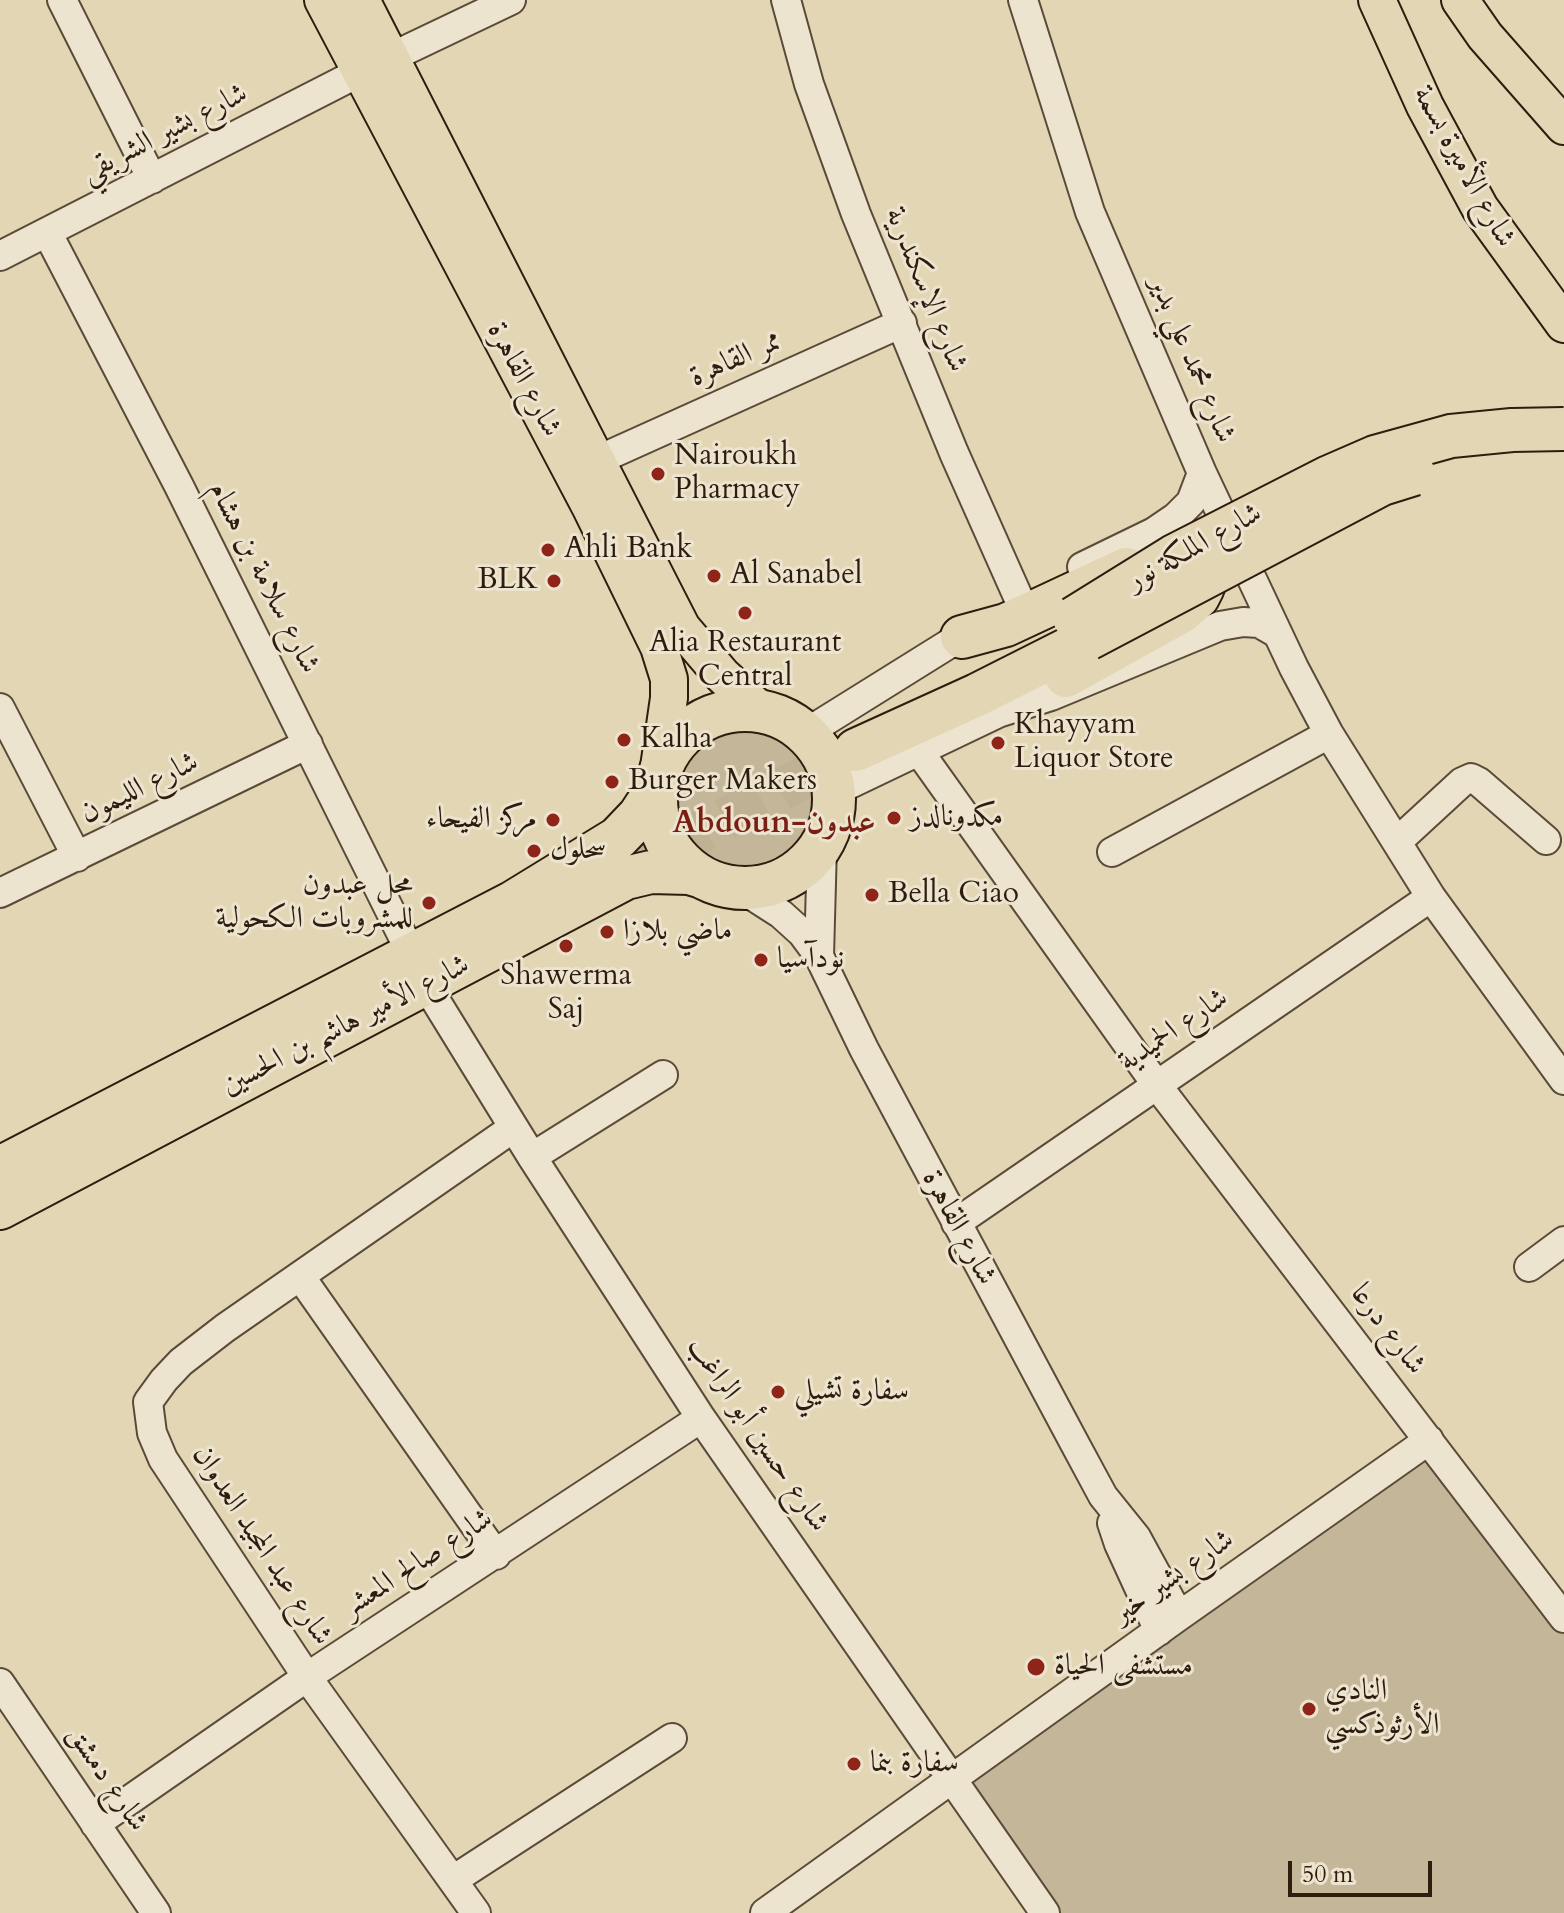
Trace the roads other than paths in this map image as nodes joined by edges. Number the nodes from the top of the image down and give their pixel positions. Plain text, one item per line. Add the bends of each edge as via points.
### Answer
1 (62, 0) edge
2 (323, 0) edge
3 (361, 0) edge
4 (511, 0) edge
5 (786, 0) edge
6 (1023, 0) edge
7 (1377, 0) edge
8 (1460, 0) edge
9 (375, 65) junction
10 (1564, 126) edge
11 (152, 179) junction
12 (47, 232) junction
13 (0, 256) edge
14 (902, 323) junction
15 (1564, 324) edge
16 (1564, 429) edge
17 (1564, 451) edge
18 (598, 460) junction
19 (1202, 473) junction
20 (1190, 568) junction
21 (1012, 612) junction
22 (1278, 634) junction
23 (962, 637) joint
24 (1077, 644) junction
25 (699, 650) junction
26 (665, 662) junction
27 (0, 708) edge
28 (761, 711) junction
29 (998, 713) junction
30 (806, 733) junction
31 (1329, 734) junction
32 (852, 742) tunnel mouth
33 (308, 744) junction
34 (918, 750) junction
35 (657, 782) junction
36 (835, 791) junction
37 (1546, 840) dead end
38 (1398, 841) junction
39 (822, 846) junction
40 (1112, 852) dead end
41 (77, 857) junction
42 (699, 876) junction
43 (742, 889) junction
44 (0, 893) edge
45 (1431, 897) junction
46 (819, 956) junction
47 (420, 971) junction
48 (1556, 1049) edge
49 (663, 1075) dead end
50 (1564, 1080) edge
51 (1156, 1084) junction
52 (513, 1128) junction
53 (532, 1157) junction
54 (0, 1168) edge
55 (0, 1208) edge
56 (956, 1223) junction
57 (1564, 1241) edge
58 (1529, 1267) dead end
59 (300, 1276) junction
60 (701, 1418) junction
61 (1429, 1440) junction
62 (496, 1555) junction
63 (1556, 1589) edge
64 (1564, 1618) edge
65 (1169, 1623) junction
66 (307, 1677) junction
67 (0, 1683) edge
68 (672, 1738) dead end
69 (952, 1777) junction
70 (95, 1824) junction
71 (453, 1880) junction
72 (156, 1913) edge
73 (476, 1913) edge
74 (765, 1913) edge
75 (1045, 1913) edge

1 - 11 street
2 - 9 main road, شارع القاهرة
3 - 9 main road, شارع القاهرة
4 - 9 street, شارع بشير الشريقي
5 - 14 street, شارع الإسكندرية via 809,84
6 - 19 street, شارع محمد علي بدير via 1090,212
7 - 15 main road, شارع الأميرة بسمة via 1425,106 1480,208
8 - 10 main road
9 - 11 street, شارع بشير الشريقي
9 - 18 main road, شارع القاهرة
9 - 26 main road, شارع القاهرة
11 - 12 street, شارع بشير الشريقي
12 - 13 street, شارع بشير الشريقي
12 - 33 street, شارع سلامة بن هشام
14 - 18 street, ممر القاهرة
14 - 21 street, شارع الإسكندرية
16 - 20 highway, شارع الملكة نور, bridge via 1485,432 1410,446 1329,477
17 - 20 highway, شارع الملكة نور, bridge via 1477,457 1431,468 1382,484
18 - 25 main road, شارع القاهرة via 682,628
19 - 21 street, شارع الملكة نور via 1191,502 1176,517
19 - 22 street, شارع محمد علي بدير
20 - 21 highway via 1133,566
20 - 24 highway, شارع الملكة نور, bridge
20 - 24 highway via 1198,597 1181,612
21 - 23 highway
22 - 29 street via 1259,623 1220,626
22 - 31 street, شارع محمد علي بدير
23 - 30 street
24 - 29 highway
24 - 32 highway, شارع الملكة نور via 965,676
25 - 26 main road via 696,666 688,673 672,671
25 - 28 main road, شارع القاهرة
26 - 35 main road, شارع القاهرة via 669,698
27 - 41 street
28 - 30 highway
28 - 35 highway via 722,713 687,730 670,750
29 - 34 street
30 - 36 highway via 830,770
31 - 38 street, شارع محمد علي بدير
31 - 40 street
33 - 41 street, شارع الليمون
33 - 47 street, شارع سلامة بن هشام
34 - 36 street
34 - 51 street, شارع درعا
35 - 42 highway via 657,815 665,839
35 - 47 highway, شارع الأمير هاشم بن الحسين via 639,816 618,838 512,903
36 - 39 highway via 833,820
37 - 38 street via 1471,778
38 - 45 street, شارع محمد علي بدير
39 - 43 highway via 788,879
39 - 46 street, شارع القاهرة
41 - 44 street, شارع الليمون
42 - 43 highway
42 - 47 highway, شارع الأمير هاشم بن الحسين via 651,872 626,878
43 - 46 street, شارع القاهرة via 781,914
45 - 48 street, شارع محمد علي بدير
45 - 51 street, شارع الحميدية
46 - 56 street, شارع القاهرة
47 - 52 street, شارع حسين أبو الراغب
47 - 54 highway, شارع الأمير هاشم بن الحسين
47 - 55 highway, شارع الأمير هاشم بن الحسين via 313,1042
48 - 50 street, شارع محمد علي بدير
49 - 53 street
51 - 56 street, شارع الحميدية
51 - 61 street, شارع درعا
52 - 53 street, شارع حسين أبو الراغب
52 - 59 street, شارع عبد المجيد العدوان
53 - 60 street, شارع حسين أبو الراغب
56 - 65 street, شارع القاهرة via 1103,1496 1136,1537
57 - 58 street
59 - 62 street
59 - 66 street, شارع عبد المجيد العدوان via 181,1362 148,1402 152,1433 163,1459
60 - 62 street, شارع صالح المعشر
60 - 69 street, شارع حسين أبو الراغب
61 - 63 street, شارع درعا
61 - 65 street, شارع بشير خير
62 - 66 street, شارع صالح المعشر
63 - 64 street, شارع درعا
65 - 69 street, شارع بشير خير
66 - 70 street, شارع صالح المعشر
66 - 71 street, شارع عبد المجيد العدوان
67 - 70 street, شارع دمشق
68 - 71 street
69 - 74 street, شارع بشير خير
69 - 75 street, شارع حسين أبو الراغب
70 - 72 street, شارع دمشق
71 - 73 street, شارع عبد المجيد العدوان

